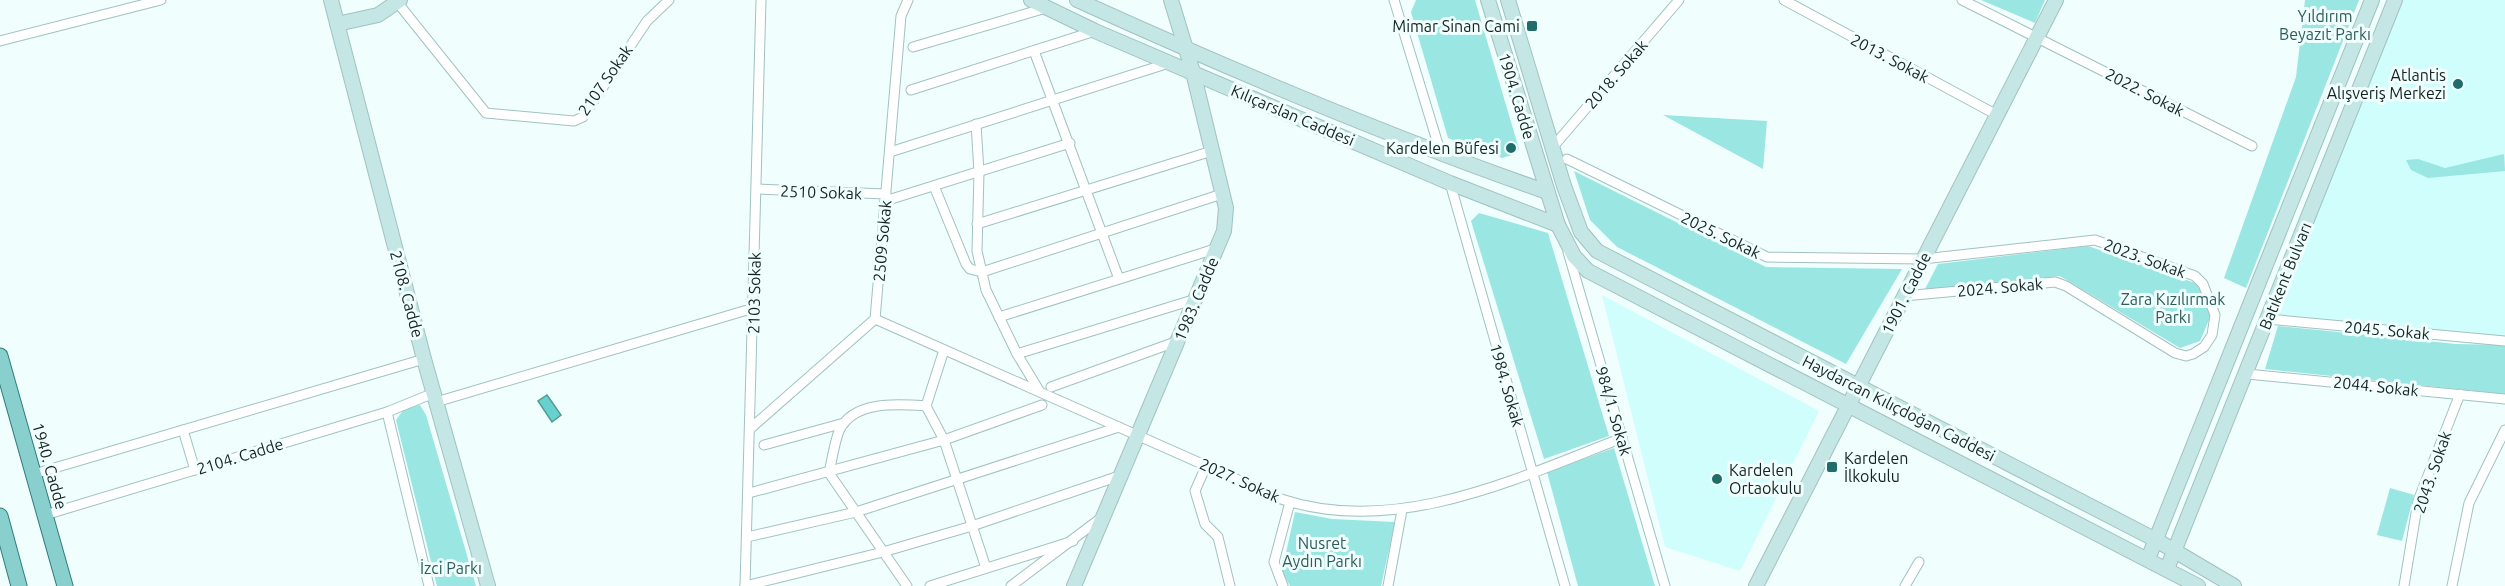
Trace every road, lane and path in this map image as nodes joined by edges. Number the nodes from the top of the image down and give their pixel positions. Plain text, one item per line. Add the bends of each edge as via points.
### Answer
1 (162, 0) edge
2 (331, 0) edge
3 (669, 0) edge
4 (761, 0) edge
5 (908, 0) edge
6 (1031, 0) edge
7 (1077, 0) edge
8 (1171, 0) edge
9 (1394, 0) edge
10 (1488, 0) edge
11 (1508, 0) edge
12 (1679, 0) edge
13 (1784, 0) edge
14 (1962, 0) edge
15 (2056, 0) edge
16 (2372, 0) edge
17 (2395, 0) edge
18 (399, 1) edge
19 (1046, 9) junction
20 (337, 24) junction
21 (1095, 32) junction
22 (2037, 38) junction
23 (0, 41) edge
24 (913, 48) dead end
25 (1185, 49) junction
26 (1034, 51) junction
27 (1169, 63) junction
28 (1193, 72) junction
29 (911, 90) dead end
30 (1054, 99) junction
31 (1998, 115) junction
32 (976, 124) junction
33 (1070, 143) junction
34 (2252, 146) dead end
35 (1552, 148) junction
36 (1212, 151) junction
37 (890, 152) junction
38 (1441, 154) junction
39 (1567, 159) dead end
40 (979, 172) junction
41 (1450, 183) junction
42 (934, 186) junction
43 (1564, 186) junction
44 (757, 189) junction
45 (1087, 190) junction
46 (1547, 192) junction
47 (1222, 194) junction
48 (885, 198) junction
49 (1576, 219) junction
50 (977, 224) junction
51 (1561, 230) junction
52 (1102, 233) junction
53 (1218, 248) junction
54 (1923, 259) junction
55 (982, 272) junction
56 (1119, 279) junction
57 (1904, 296) junction
58 (1196, 299) junction
59 (754, 308) junction
60 (999, 317) junction
61 (875, 319) junction
62 (2268, 319) junction
63 (2212, 335) joint
64 (1178, 341) junction
65 (2505, 341) edge
66 (944, 350) junction
67 (1017, 354) junction
68 (0, 357) edge
69 (424, 359) junction
70 (2226, 366) junction
71 (2247, 374) junction
72 (1051, 387) dead end
73 (1857, 388) junction
74 (1040, 392) junction
75 (2460, 394) junction
76 (435, 398) junction
77 (2505, 399) edge
78 (1042, 405) dead end
79 (926, 406) junction
80 (1848, 406) junction
81 (387, 412) junction
82 (844, 423) junction
83 (1119, 427) junction
84 (751, 428) junction
85 (183, 430) junction
86 (2505, 430) edge
87 (1138, 436) junction
88 (1622, 438) junction
89 (944, 440) junction
90 (764, 445) dead end
91 (1206, 466) junction
92 (195, 470) junction
93 (828, 473) junction
94 (1532, 473) junction
95 (34, 474) junction
96 (1122, 475) junction
97 (957, 481) junction
98 (749, 493) junction
99 (1290, 502) junction
100 (1402, 510) junction
101 (855, 512) junction
102 (1105, 514) junction
103 (45, 515) junction
104 (0, 516) edge
105 (972, 526) junction
106 (747, 537) junction
107 (2156, 540) junction
108 (1073, 541) junction
109 (2176, 551) junction
110 (884, 552) junction
111 (2148, 559) junction
112 (1919, 562) dead end
113 (986, 568) junction
114 (2167, 569) junction
115 (902, 584) edge
116 (20, 586) edge
117 (65, 586) edge
118 (429, 586) edge
119 (488, 586) edge
120 (745, 586) edge
121 (930, 586) edge
122 (1011, 586) edge
123 (1074, 586) edge
124 (1230, 586) edge
125 (1283, 586) edge
126 (1388, 586) edge
127 (1565, 586) edge
128 (1665, 586) edge
129 (1756, 586) edge
130 (1905, 586) edge
131 (2198, 586) edge
132 (2234, 586) edge
133 (2404, 586) edge
134 (2452, 586) edge

1 - 23 street
2 - 20 main road, 2108. Cadde
3 - 18 street, 2107 Sokak via 647,21 583,117 574,121 486,113
4 - 44 street, 2103 Sokak
5 - 37 street, 2509 Sokak via 902,16
6 - 19 main road, Kılıçarslan Caddesi
7 - 25 main road, Kılıçarslan Caddesi
8 - 25 main road, 1983. Cadde
9 - 38 street
10 - 46 main road, 1904. Cadde
11 - 35 main road, 1904. Cadde
12 - 35 street, 2018. Sokak
13 - 31 street, 2013. Sokak
14 - 22 street, 2022. Sokak
15 - 22 main road, 1901. Cadde
16 - 70 main road, Batıkent Bulvarı
17 - 62 main road, Batıkent Bulvarı
18 - 20 main road via 378,15
19 - 21 main road, Kılıçarslan Caddesi
19 - 24 street
20 - 69 main road, 2108. Cadde
21 - 26 street
21 - 27 main road, Kılıçarslan Caddesi
22 - 31 main road, 1901. Cadde
22 - 34 street, 2022. Sokak
25 - 28 main road, 1983. Cadde
25 - 38 main road, Kılıçarslan Caddesi
26 - 29 street
26 - 30 street
27 - 28 main road, Kılıçarslan Caddesi
27 - 30 street
28 - 36 main road, 1983. Cadde
28 - 41 main road, Kılıçarslan Caddesi
30 - 32 street
30 - 33 street
31 - 54 main road, 1901. Cadde
32 - 37 street
32 - 40 street
33 - 40 street, 2510 Sokak
33 - 45 street
35 - 43 main road, 1904. Cadde
36 - 45 street
36 - 47 main road, 1983. Cadde
37 - 48 street, 2509 Sokak
38 - 46 main road, Kılıçarslan Caddesi
39 - 54 street, 2025. Sokak via 1762,256
40 - 42 street, 2510 Sokak
40 - 50 street
41 - 51 main road, Kılıçarslan Caddesi
41 - 94 street, 1984. Sokak
42 - 48 street, 2510 Sokak
42 - 55 street via 966,264
43 - 46 main road
43 - 49 main road, 1904. Cadde
44 - 48 street, 2510 Sokak
44 - 59 street, 2103 Sokak
45 - 50 street
45 - 52 street
46 - 51 main road, 1904. Cadde
47 - 52 street
47 - 53 main road, 1983. Cadde via 1226,220
48 - 61 street, 2509 Sokak
49 - 51 main road
49 - 73 main road, Haydarcan Kılıçdoğan Caddesi via 1585,238 1605,256
50 - 55 street
51 - 80 main road, Haydarcan Kılıçdoğan Caddesi via 1574,256 1596,276
51 - 88 street, 984/1. Sokak
52 - 55 street
52 - 56 street
53 - 56 street
53 - 58 main road, 1983. Cadde
54 - 57 main road, 1901. Cadde
54 - 63 street, 2023. Sokak via 2095,240 2195,276 2213,304
55 - 60 street
56 - 60 street
57 - 63 street, 2024. Sokak via 2055,282 2180,355 2198,351
57 - 73 main road, 1901. Cadde
58 - 64 main road, 1983. Cadde
58 - 67 street
59 - 76 street, 2104. Cadde
59 - 84 street, 2103 Sokak
60 - 67 street
61 - 66 street, 2027. Sokak
61 - 84 street
62 - 65 street, 2045. Sokak
62 - 71 main road, Batıkent Bulvarı
64 - 72 street
64 - 87 main road, 1983. Cadde
66 - 74 street, 2027. Sokak
66 - 79 street
67 - 74 street
68 - 95 main road, 1940. Cadde
69 - 76 main road, 2108. Cadde
69 - 85 street
70 - 71 main road
70 - 107 main road, Batıkent Bulvarı
71 - 75 street, 2044. Sokak
71 - 109 main road, Batıkent Bulvarı
73 - 80 main road, 1901. Cadde
73 - 107 main road, Haydarcan Kılıçdoğan Caddesi
74 - 83 street, 2027. Sokak
75 - 77 street, 2044. Sokak
75 - 133 street, 2043. Sokak via 2418,501
76 - 81 street, 2104. Cadde
76 - 119 main road, 2108. Cadde
78 - 89 street
79 - 82 street via 874,407 856,413
79 - 89 street
80 - 111 main road, Haydarcan Kılıçdoğan Caddesi
80 - 129 main road, 1901. Cadde
81 - 92 street, 2104. Cadde
81 - 118 street
82 - 90 street
82 - 93 street
83 - 87 street, 2027. Sokak
83 - 97 street
84 - 98 street, 2103 Sokak
85 - 92 street
85 - 95 street
86 - 134 street via 2469,503
87 - 91 street, 2027. Sokak
87 - 96 main road, 1983. Cadde
88 - 94 street, 2027. Sokak
88 - 128 street, 984/1. Sokak
89 - 93 street
89 - 97 street
91 - 99 street, 2027. Sokak
91 - 124 street via 1195,490 1205,524 1218,537
92 - 103 street, 2104. Cadde
93 - 98 street
93 - 101 street
94 - 100 street, 2027. Sokak
94 - 127 street, 1984. Sokak
95 - 103 main road, 1940. Cadde
96 - 102 main road, 1983. Cadde
96 - 105 street
97 - 101 street
97 - 105 street
98 - 106 street, 2103 Sokak
99 - 100 street, 2027. Sokak via 1345,510
99 - 125 street via 1274,562
100 - 126 street
101 - 106 street
101 - 110 street
102 - 108 street
102 - 123 main road, 1983. Cadde
103 - 117 main road, 1940. Cadde
104 - 116 main road
105 - 110 street
105 - 113 street
106 - 120 street, 2103 Sokak
107 - 109 main road, Haydarcan Kılıçdoğan Caddesi
107 - 111 main road, Batıkent Bulvarı
108 - 113 street
108 - 122 street
109 - 114 main road, Batıkent Bulvarı
109 - 132 main road, Haydarcan Kılıçdoğan Caddesi
110 - 115 street
110 - 120 street
111 - 114 main road, Haydarcan Kılıçdoğan Caddesi
112 - 130 street
113 - 121 street
114 - 131 main road, Haydarcan Kılıçdoğan Caddesi

